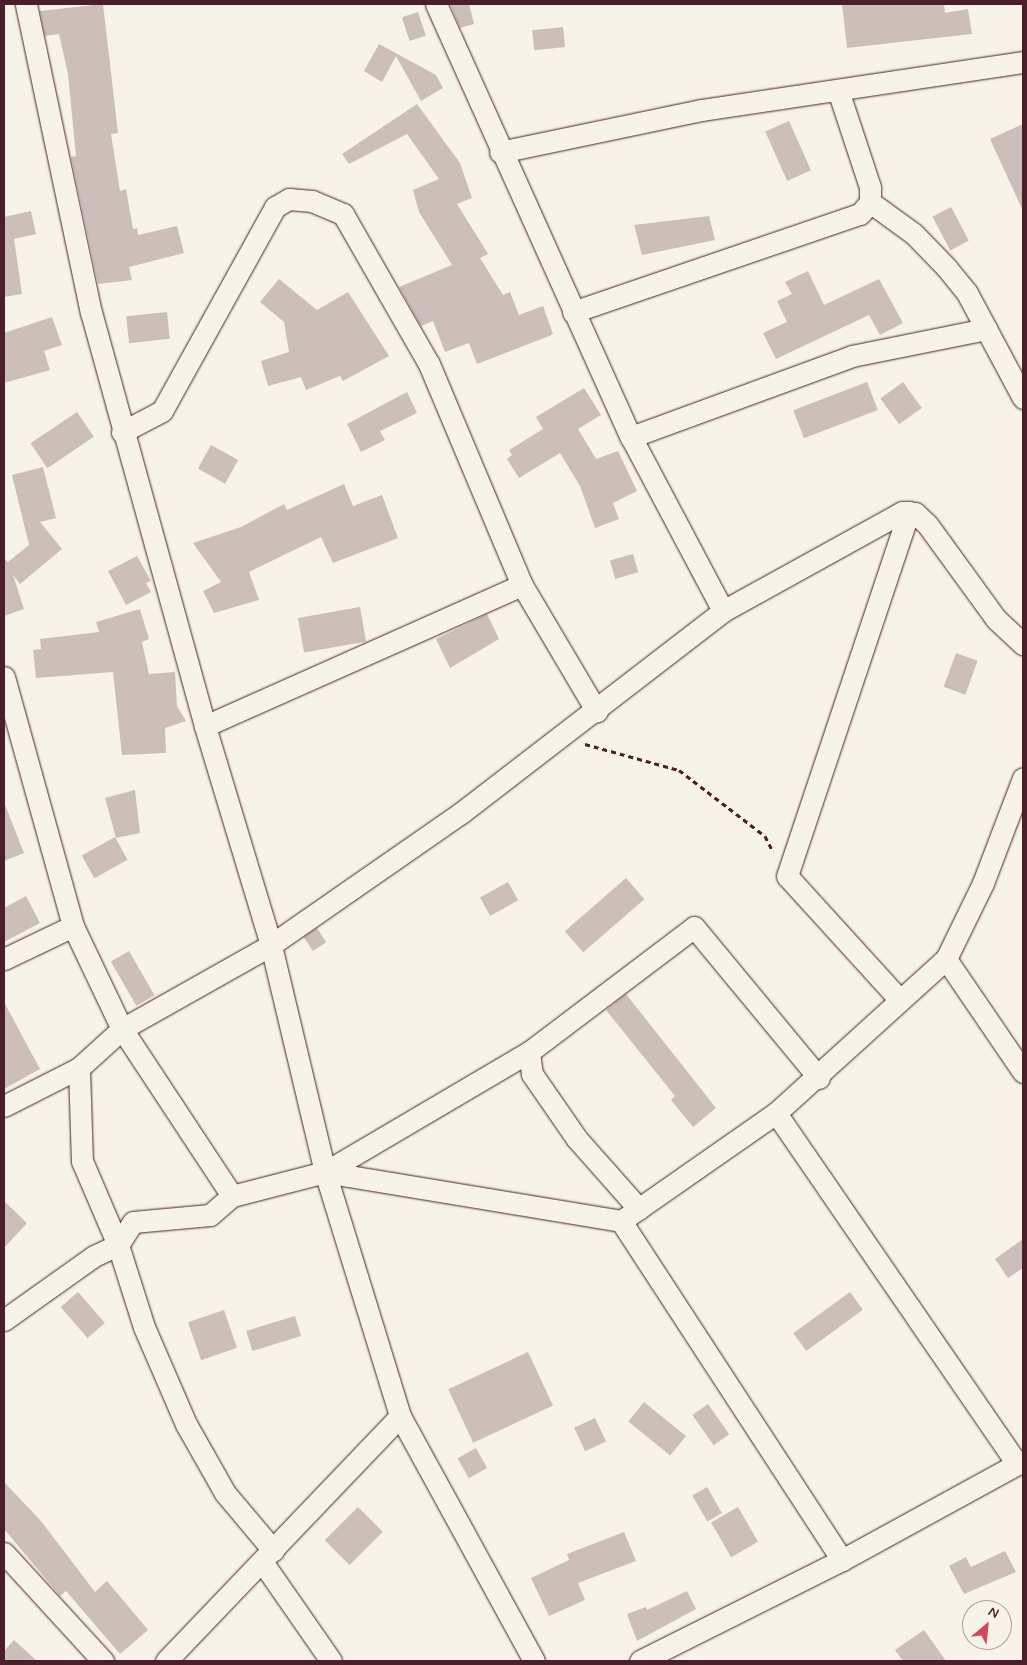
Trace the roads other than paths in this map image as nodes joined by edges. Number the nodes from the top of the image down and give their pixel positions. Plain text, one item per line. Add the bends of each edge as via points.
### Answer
1 (26, 4) edge
2 (436, 4) edge
3 (1023, 62) edge
4 (838, 90) junction
5 (500, 152) junction
6 (870, 202) junction
7 (573, 312) junction
8 (986, 328) junction
9 (1023, 398) edge
10 (122, 432) junction
11 (631, 437) junction
12 (908, 512) junction
13 (522, 585) junction
14 (723, 611) junction
15 (1023, 644) edge
16 (4, 677) edge
17 (597, 712) junction
18 (205, 726) junction
19 (1023, 780) edge
20 (73, 926) junction
21 (271, 945) junction
22 (4, 959) edge
23 (946, 959) junction
24 (900, 999) junction
25 (122, 1029) junction
26 (529, 1052) junction
27 (79, 1068) junction
28 (1023, 1072) edge
29 (819, 1078) junction
30 (4, 1106) edge
31 (776, 1113) junction
32 (325, 1172) junction
33 (232, 1196) junction
34 (639, 1208) junction
35 (621, 1221) junction
36 (118, 1245) junction
37 (4, 1320) edge
38 (400, 1416) junction
39 (1020, 1462) edge
40 (4, 1553) edge
41 (268, 1556) junction
42 (842, 1560) junction
43 (648, 1660) edge
44 (103, 1661) edge
45 (166, 1661) edge
46 (331, 1661) edge
47 (534, 1661) edge

1 - 10 street via 61,177
2 - 5 street
3 - 4 street
4 - 5 street via 592,130
4 - 6 street via 870,187
5 - 7 street
6 - 7 street via 860,214 826,227
6 - 8 street via 914,234 946,267
7 - 11 street
8 - 9 street
8 - 11 street via 852,356
10 - 13 street via 162,411 275,207 289,199 312,201 343,214 429,364
10 - 18 street
11 - 14 street
12 - 14 street
12 - 15 street via 927,524 996,619
12 - 24 street via 787,876
13 - 17 street
13 - 18 street
14 - 17 street
16 - 20 street
17 - 21 street
18 - 21 street
19 - 23 street via 983,882
20 - 22 street
20 - 25 street
21 - 25 street
21 - 32 street
23 - 24 street
23 - 28 street
24 - 29 street
25 - 27 street
25 - 33 street
26 - 29 street via 694,927
26 - 32 street
26 - 34 street via 532,1074 577,1139
27 - 30 street
27 - 36 street via 82,1161
29 - 31 street
31 - 34 street
31 - 39 street
32 - 33 street
32 - 35 street
32 - 38 street
33 - 36 street via 210,1216 133,1222
34 - 35 street
35 - 42 street
36 - 37 street via 94,1256
36 - 41 street via 144,1327 186,1424 225,1492
38 - 41 street
38 - 47 street
39 - 42 street
40 - 44 street
41 - 45 street
41 - 46 street
42 - 43 street

